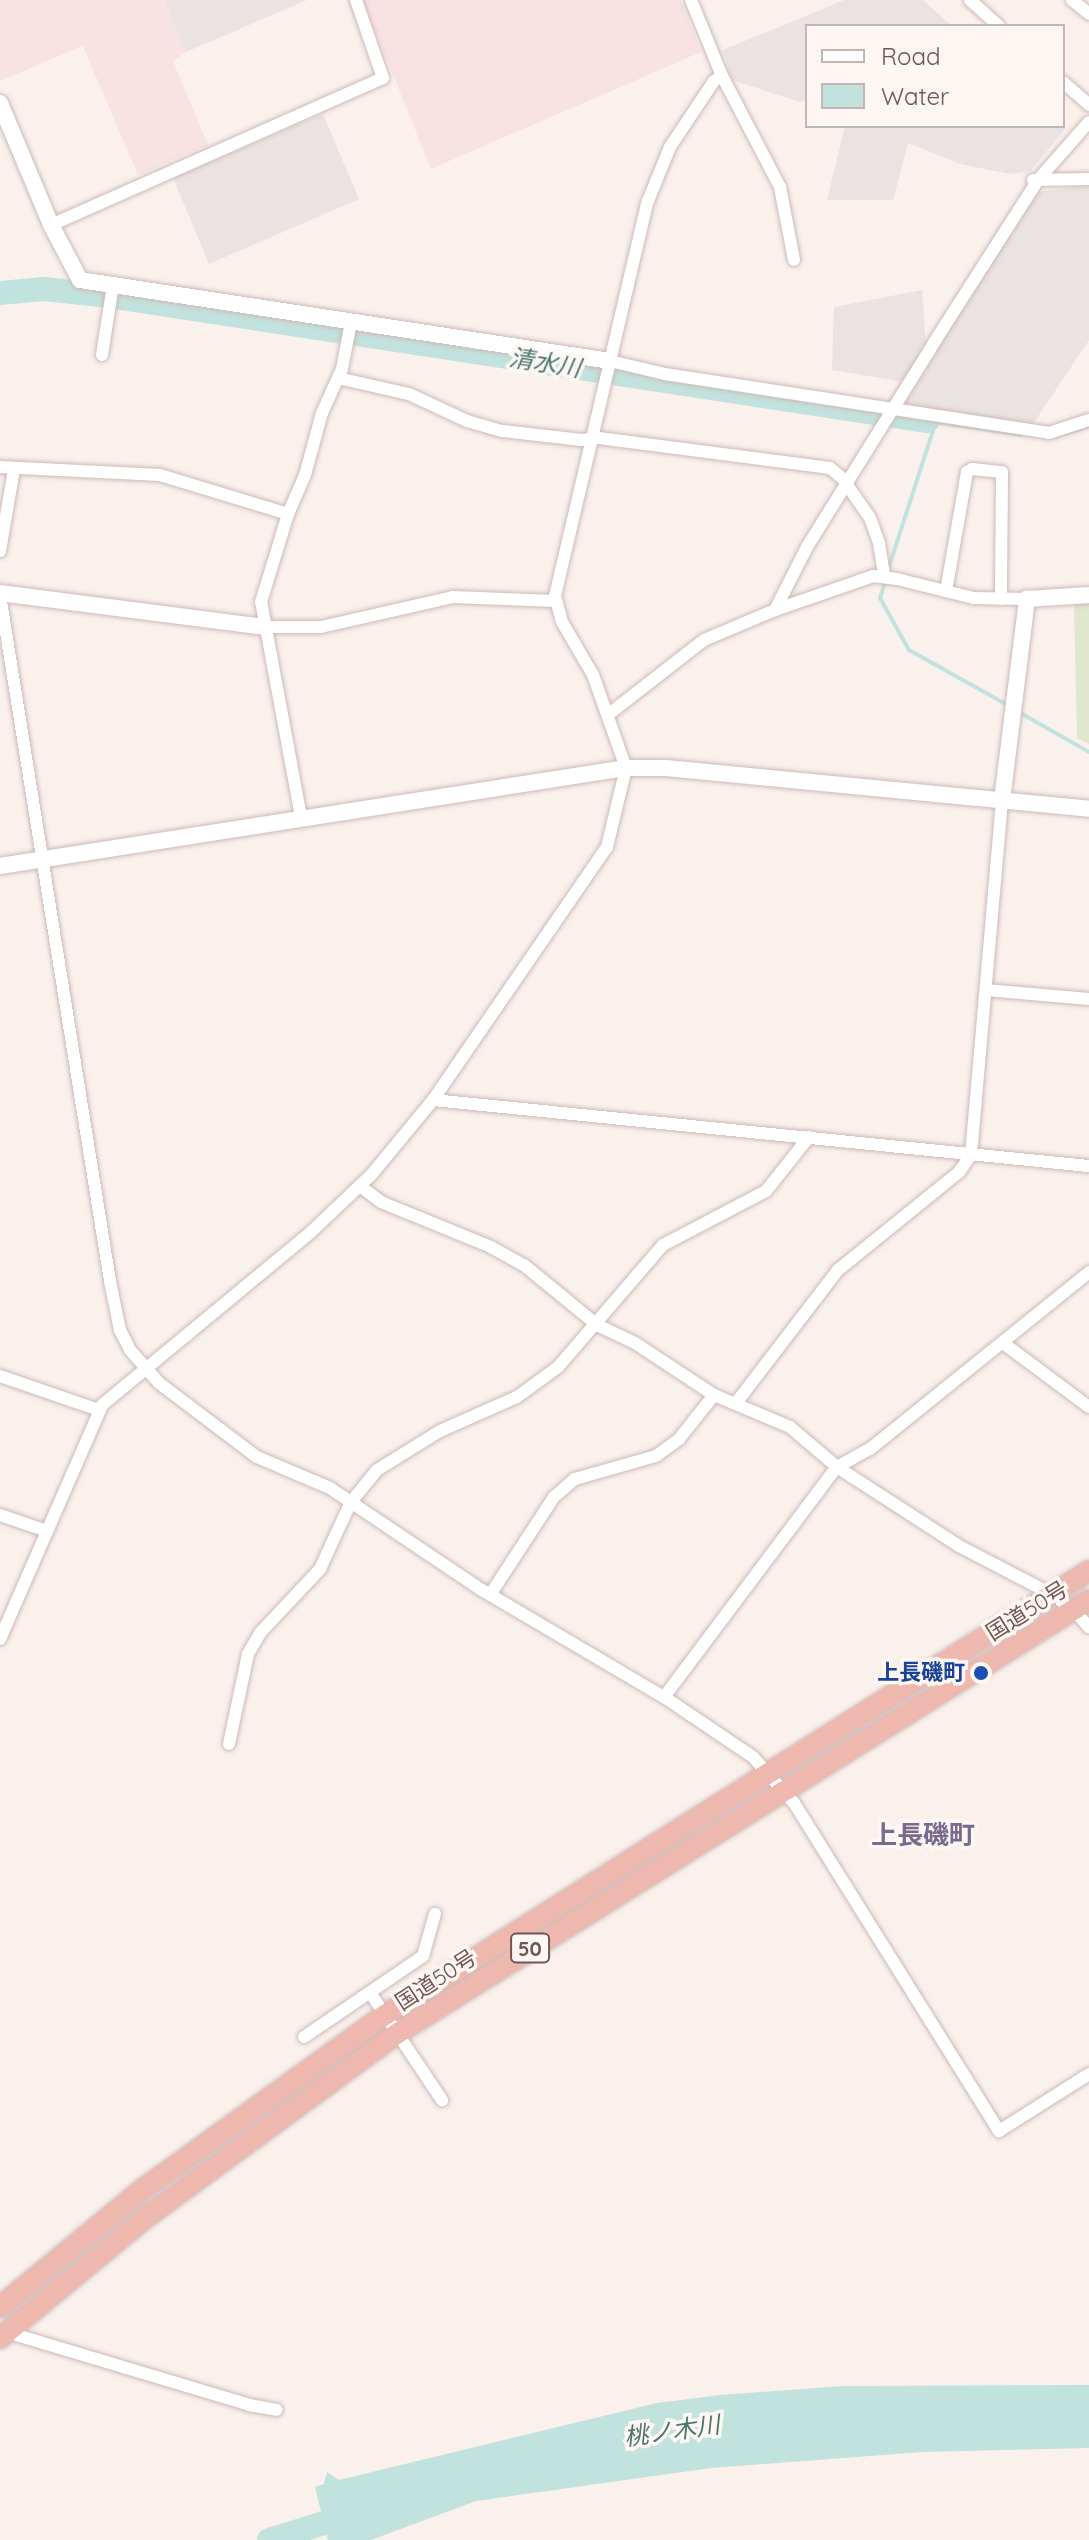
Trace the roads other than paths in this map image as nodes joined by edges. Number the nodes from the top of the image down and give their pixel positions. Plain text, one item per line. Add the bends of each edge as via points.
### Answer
1 (356, 0) edge
2 (691, 0) edge
3 (970, 0) edge
4 (1072, 0) edge
5 (1089, 14) edge
6 (997, 24) edge
7 (722, 76) junction
8 (1065, 84) edge
9 (0, 103) edge
10 (1089, 105) edge
11 (1089, 122) edge
12 (1089, 179) edge
13 (1034, 180) junction
14 (51, 225) junction
15 (794, 260) dead end
16 (111, 293) junction
17 (350, 329) junction
18 (102, 355) dead end
19 (608, 368) junction
20 (338, 378) junction
21 (892, 412) junction
22 (1089, 420) edge
23 (592, 438) junction
24 (7, 468) edge
25 (845, 487) junction
26 (288, 514) junction
27 (0, 551) edge
28 (884, 576) junction
29 (946, 591) junction
30 (0, 594) edge
31 (1089, 595) edge
32 (1001, 599) junction
33 (1027, 599) junction
34 (555, 601) junction
35 (775, 610) junction
36 (264, 627) junction
37 (609, 714) junction
38 (626, 768) junction
39 (1002, 800) junction
40 (1089, 809) edge
41 (301, 817) junction
42 (42, 858) junction
43 (0, 866) edge
44 (986, 990) junction
45 (1089, 999) edge
46 (433, 1100) junction
47 (809, 1137) junction
48 (971, 1155) junction
49 (1089, 1166) edge
50 (360, 1186) junction
51 (1089, 1272) edge
52 (597, 1325) junction
53 (1003, 1343) junction
54 (146, 1368) junction
55 (0, 1376) edge
56 (714, 1395) junction
57 (736, 1403) junction
58 (1089, 1407) edge
59 (99, 1410) junction
60 (837, 1467) junction
61 (351, 1502) junction
62 (0, 1515) edge
63 (47, 1531) junction
64 (1089, 1571) edge
65 (490, 1595) junction
66 (1053, 1595) junction
67 (1082, 1605) edge
68 (1089, 1627) edge
69 (0, 1639) edge
70 (664, 1697) junction
71 (229, 1744) dead end
72 (769, 1772) junction
73 (783, 1789) junction
74 (435, 1914) dead end
75 (371, 1994) junction
76 (385, 2015) junction
77 (398, 2033) junction
78 (304, 2037) dead end
79 (1089, 2074) edge
80 (442, 2100) dead end
81 (0, 2307) edge
82 (2, 2334) edge
83 (277, 2410) dead end

1 - 14 street via 383,78
2 - 7 street
3 - 6 street
4 - 5 street
7 - 15 street via 780,187
7 - 19 street via 665,157 647,206
8 - 10 street
9 - 14 street
11 - 13 street
12 - 13 street
13 - 21 street
14 - 16 street via 77,278
16 - 17 street
16 - 18 street
17 - 19 street
17 - 20 street
19 - 21 street
19 - 23 street
20 - 23 street via 409,394 483,427
20 - 26 street
21 - 22 street via 1049,433
21 - 25 street
23 - 25 street via 820,465 838,474
23 - 34 street
24 - 26 street via 160,475
24 - 27 street
25 - 28 street via 876,530
25 - 35 street
26 - 36 street via 261,602
28 - 29 street
28 - 35 street
29 - 32 street
29 - 32 street via 967,472 1002,472
30 - 36 street
30 - 42 street
31 - 33 street
32 - 33 street
33 - 39 street
34 - 36 street via 453,597 321,627
34 - 37 street
35 - 37 street via 704,640
36 - 41 street
37 - 38 street
38 - 39 street
38 - 41 street
38 - 46 street via 607,847
39 - 40 street
39 - 44 street
41 - 42 street
42 - 43 street
42 - 54 street via 120,1330
44 - 45 street
44 - 48 street
46 - 47 street
46 - 50 street
47 - 48 street
47 - 52 street via 766,1191 663,1245
48 - 49 street
48 - 57 street via 959,1172 838,1270
50 - 52 street via 381,1202 524,1265
50 - 54 street
51 - 53 street
52 - 56 street via 635,1343
52 - 61 street via 558,1367 517,1397 440,1431 377,1470
53 - 58 street
53 - 60 street via 870,1449
54 - 59 street
54 - 61 street via 200,1417 257,1457
55 - 59 street
56 - 57 street
56 - 65 street via 679,1439 656,1456 575,1479 554,1497
57 - 60 street via 790,1427
59 - 63 street
60 - 66 street via 959,1546
60 - 70 street
61 - 65 street
61 - 71 street via 320,1569 260,1633 248,1654
62 - 63 street
63 - 69 street
64 - 66 highway, 国道50号 / 50
65 - 70 street
66 - 67 street
66 - 72 highway, 国道50号 / 50
67 - 68 street
67 - 73 highway, 国道50号 / 50
70 - 72 street
72 - 73 street
72 - 76 highway, 国道50号 / 50
73 - 77 highway, 国道50号 / 50
73 - 79 street via 999,2131
74 - 75 street via 423,1956
75 - 76 street
75 - 78 street
76 - 77 street
76 - 81 highway, 国道50号 / 50 via 154,2181
77 - 80 street
77 - 82 highway, 国道50号 / 50 via 145,2218
82 - 83 street

